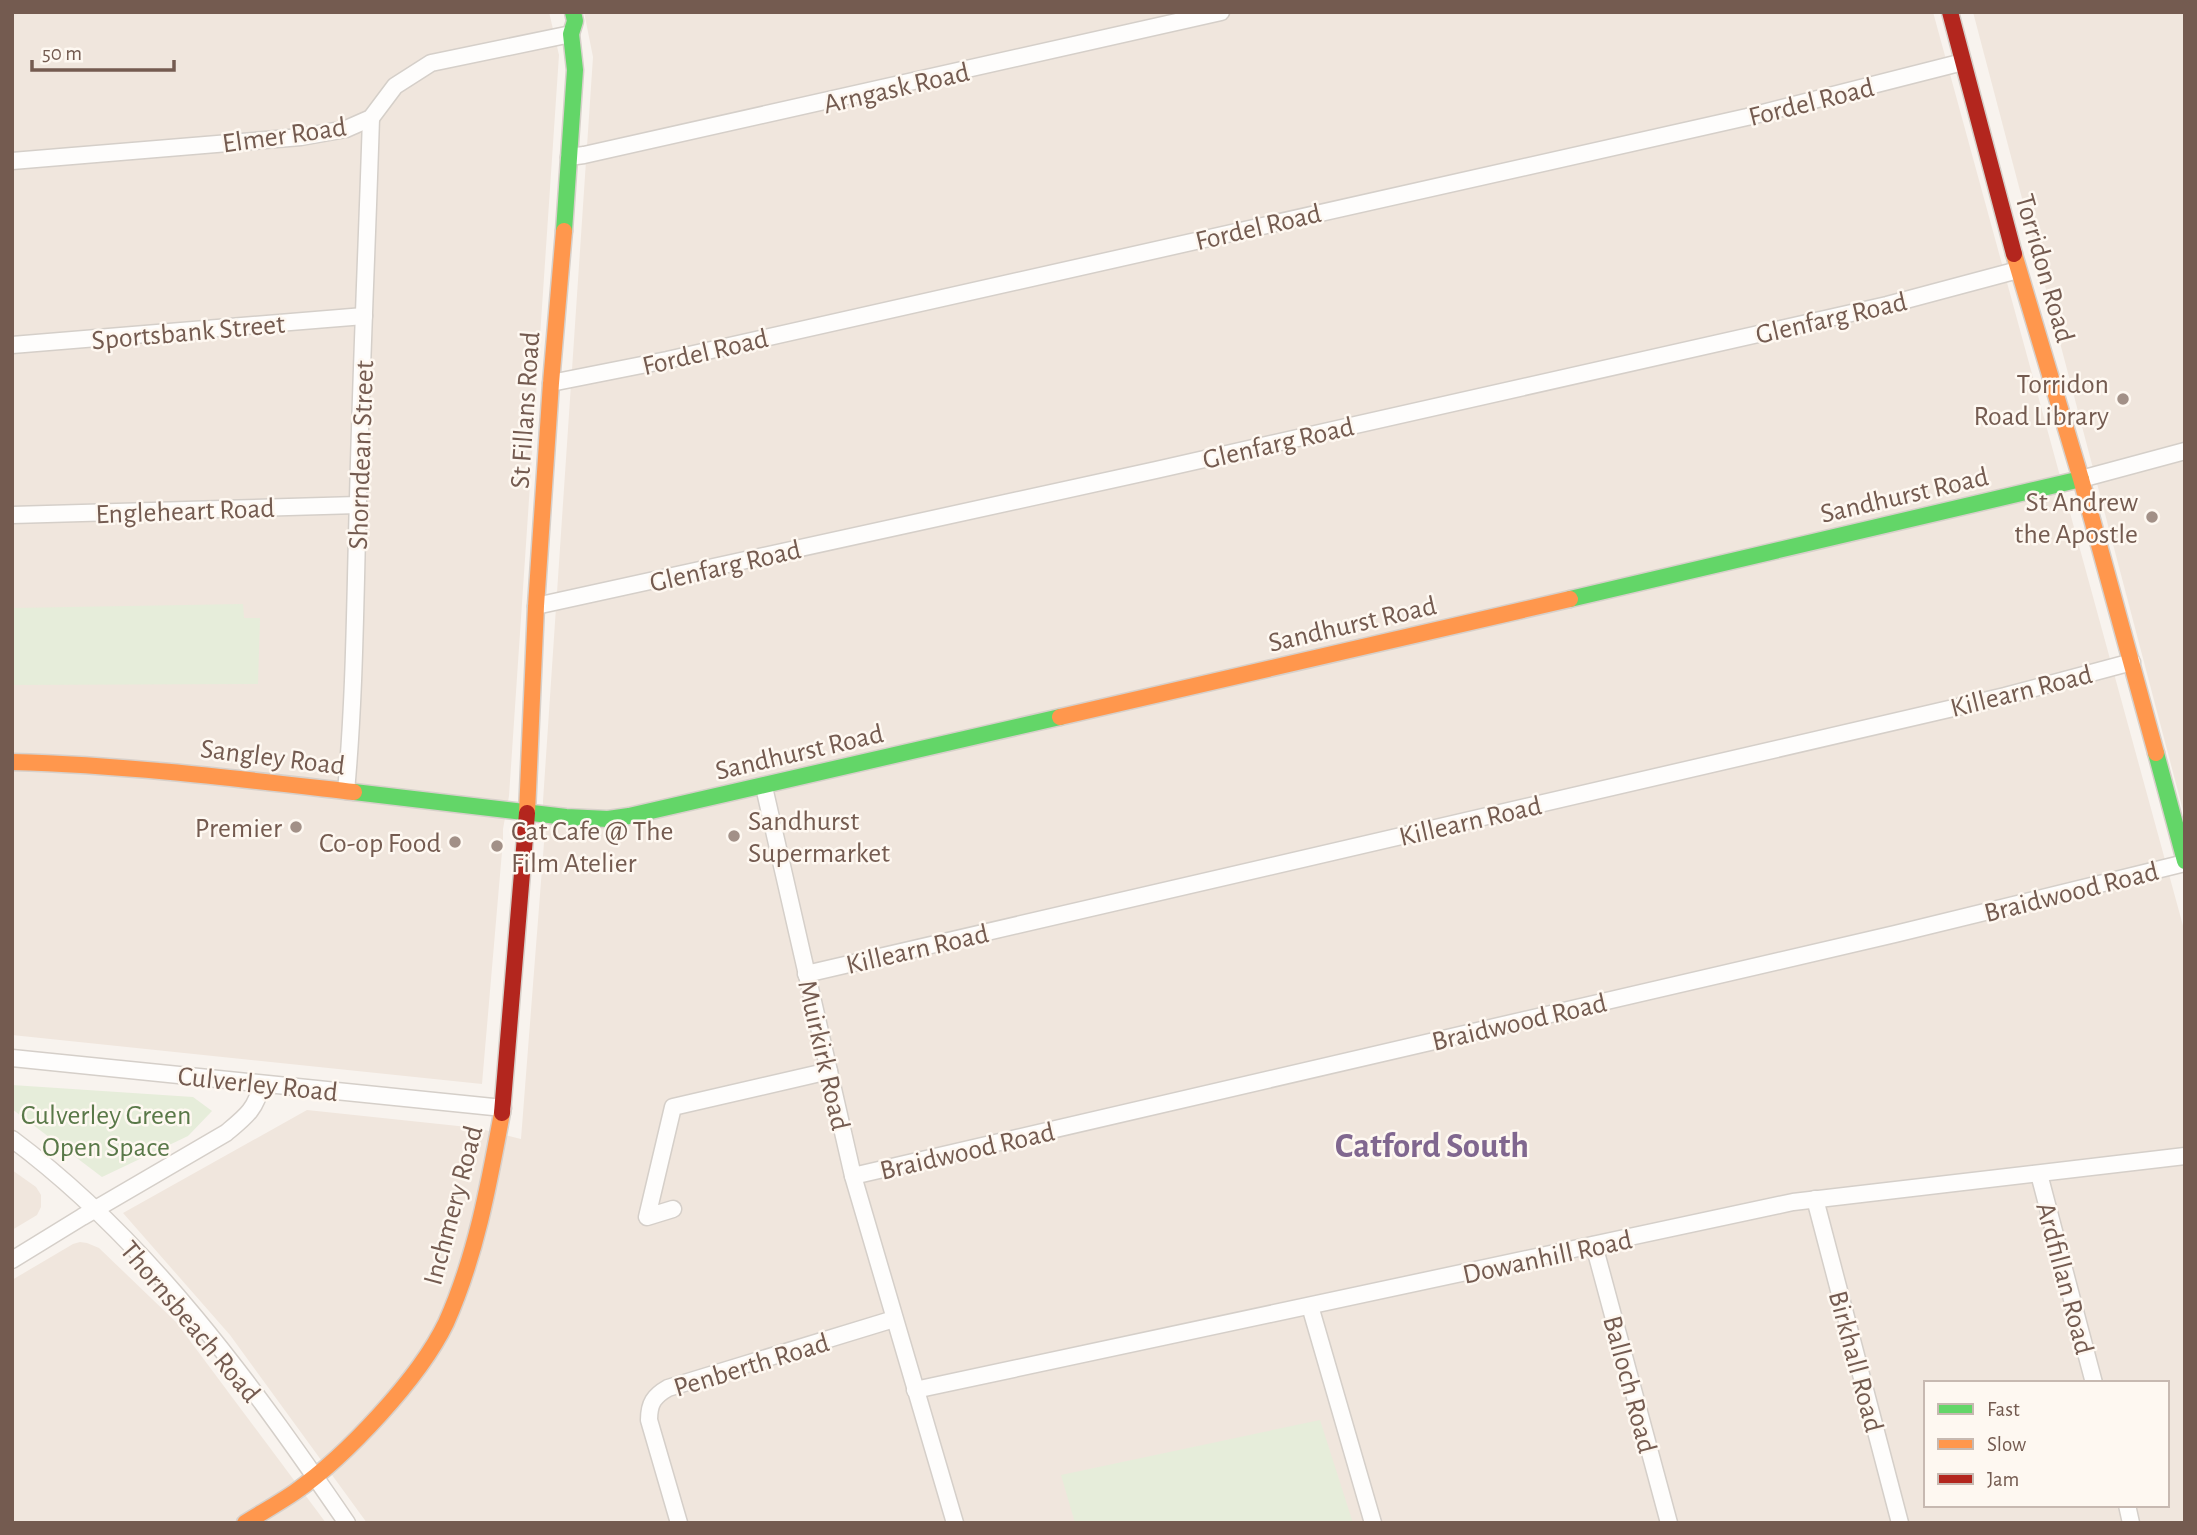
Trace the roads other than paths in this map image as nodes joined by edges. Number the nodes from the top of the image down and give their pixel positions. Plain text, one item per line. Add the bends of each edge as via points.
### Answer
1 (573, 12) edge
2 (1221, 12) edge
3 (1950, 12) edge
4 (571, 34) junction
5 (1963, 62) junction
6 (371, 118) junction
7 (569, 157) junction
8 (12, 161) edge
9 (2018, 270) junction
10 (364, 316) junction
11 (12, 345) edge
12 (551, 383) junction
13 (2185, 451) edge
14 (2081, 479) junction
15 (358, 505) junction
16 (12, 515) edge
17 (536, 606) junction
18 (2132, 662) junction
19 (12, 762) edge
20 (764, 787) junction
21 (346, 791) junction
22 (527, 813) junction
23 (2185, 862) edge
24 (806, 974) junction
25 (12, 1058) edge
26 (828, 1071) junction
27 (261, 1084) junction
28 (503, 1108) junction
29 (12, 1139) edge
30 (2185, 1156) edge
31 (2039, 1174) junction
32 (853, 1176) junction
33 (1815, 1199) junction
34 (673, 1209) dead end
35 (95, 1210) junction
36 (1594, 1245) junction
37 (12, 1260) edge
38 (1310, 1306) junction
39 (894, 1319) junction
40 (2093, 1381) edge
41 (915, 1391) junction
42 (314, 1475) junction
43 (245, 1523) edge
44 (347, 1523) edge
45 (679, 1523) edge
46 (954, 1523) edge
47 (1373, 1523) edge
48 (1669, 1523) edge
49 (1900, 1523) edge

1 - 4 street, St Fillans Road
2 - 7 street, Arngask Road
3 - 5 street, Torridon Road
4 - 6 street, Elmer Road via 431,64 395,86
4 - 7 street, St Fillans Road via 575,70
5 - 9 street, Torridon Road
5 - 12 street, Fordel Road via 1734,120
6 - 8 street, Elmer Road via 346,129 301,137
6 - 10 street, Shorndean Street
7 - 12 street, St Fillans Road
9 - 14 street, Torridon Road
9 - 17 street, Glenfarg Road via 1836,317
10 - 11 street, Sportsbank Street
10 - 15 street, Shorndean Street
12 - 17 street, St Fillans Road
13 - 14 street, Sandhurst Road
14 - 18 street, Torridon Road
14 - 20 street, Sandhurst Road
15 - 16 street, Engleheart Road
15 - 21 street, Shorndean Street
17 - 22 street, St Fillans Road
18 - 23 street, Torridon Road
18 - 24 street, Killearn Road via 1992,699
19 - 21 street, Sangley Road via 98,765
20 - 22 street, Sandhurst Road via 619,818
20 - 24 street, Muirkirk Road
21 - 22 street, Sangley Road
22 - 28 street, Inchmery Road
23 - 32 street, Braidwood Road via 1908,931
24 - 26 street, Muirkirk Road
25 - 27 street, Culverley Road
26 - 32 street, Muirkirk Road
26 - 34 street via 673,1107 647,1217
27 - 28 street, Culverley Road
27 - 35 street via 256,1104 226,1133
28 - 42 street, Inchmery Road via 486,1198 445,1324 415,1373 335,1459
29 - 35 street, Thornsbeach Road via 52,1168
30 - 31 street, Dowanhill Road
31 - 33 street, Dowanhill Road
31 - 40 street, Ardfillan Road
32 - 39 street, Muirkirk Road
33 - 36 street, Dowanhill Road
33 - 49 street, Birkhall Road
35 - 37 street
35 - 42 street, Thornsbeach Road via 183,1301
36 - 38 street, Dowanhill Road
36 - 48 street, Balloch Road
38 - 41 street, Dowanhill Road
38 - 47 street
39 - 41 street, Muirkirk Road
39 - 45 street, Penberth Road via 668,1388 655,1396 649,1420
41 - 46 street, Muirkirk Road
42 - 43 street, Inchmery Road
42 - 44 street, Thornsbeach Road

